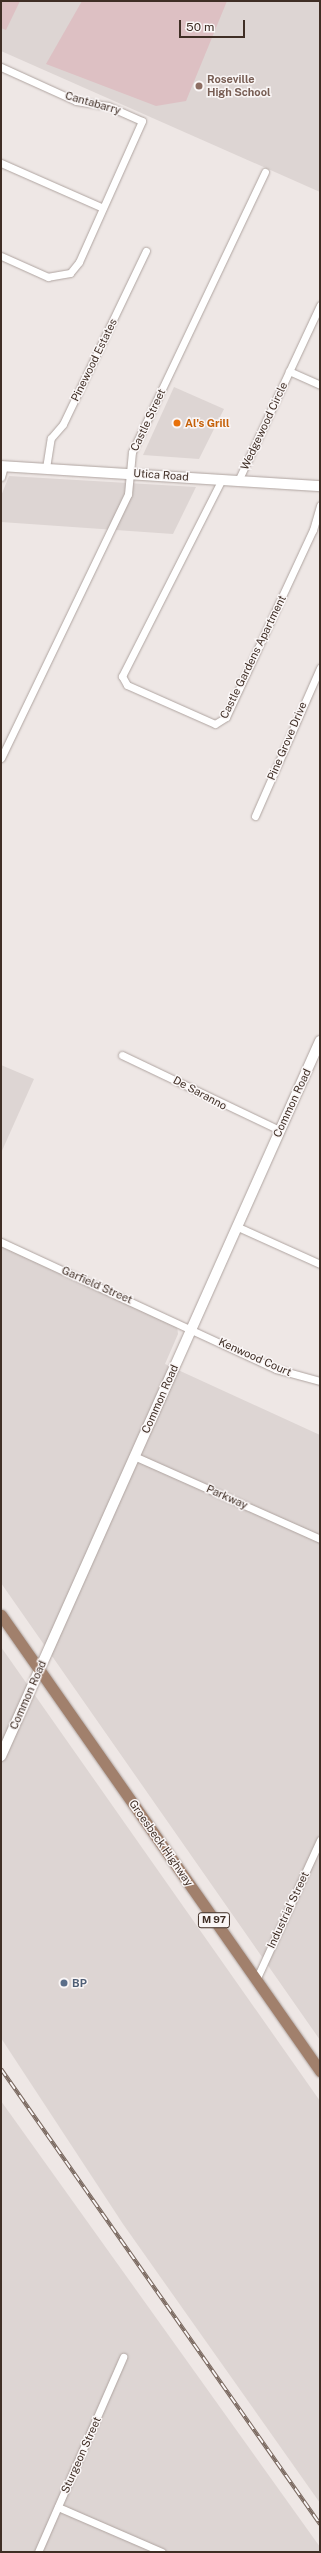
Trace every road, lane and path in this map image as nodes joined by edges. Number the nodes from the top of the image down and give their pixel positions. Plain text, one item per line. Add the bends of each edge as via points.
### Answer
1 (1, 67) edge
2 (1, 163) edge
3 (265, 172) dead end
4 (103, 208) junction
5 (146, 251) dead end
6 (1, 256) edge
7 (320, 305) edge
8 (289, 371) junction
9 (320, 385) edge
10 (2, 466) edge
11 (46, 468) junction
12 (130, 472) junction
13 (1, 477) edge
14 (221, 480) junction
15 (238, 481) junction
16 (320, 486) edge
17 (320, 505) edge
18 (320, 668) edge
19 (1, 758) edge
20 (255, 816) dead end
21 (320, 1041) edge
22 (122, 1055) dead end
23 (279, 1130) junction
24 (238, 1227) junction
25 (1, 1242) edge
26 (320, 1264) edge
27 (192, 1328) junction
28 (320, 1381) edge
29 (134, 1456) junction
30 (320, 1539) edge
31 (1, 1615) edge
32 (39, 1670) junction
33 (1, 1756) edge
34 (320, 1840) edge
35 (256, 1980) junction
36 (320, 2071) edge
37 (123, 2357) dead end
38 (58, 2507) junction
39 (38, 2552) edge
40 (162, 2552) edge

1 - 4 street, Cantabarry via 76,101 108,106 142,121
2 - 4 street
3 - 12 street, Castle Street via 132,452
4 - 6 street via 70,273 48,277
5 - 11 street, Pinewood Estates via 63,424 51,438
7 - 8 street, Wedgewood Circle
8 - 9 street, Wedgewood Circle
8 - 15 street, Wedgewood Circle
10 - 11 street, Utica Road
10 - 13 street
11 - 12 street, Utica Road
12 - 14 street, Utica Road
12 - 19 street, Castle Street via 128,494
14 - 15 street, Utica Road
14 - 17 street, Castle Gardens Apartment via 122,676 127,685 215,724 226,717 311,535
15 - 16 street, Utica Road
18 - 20 street, Pine Grove Drive
21 - 23 street, Common Road
22 - 23 street, De Saranno
23 - 24 street, Common Road
24 - 26 street
24 - 27 street, Common Road
25 - 27 street, Garfield Street
27 - 28 street, Kenwood Court via 276,1369
27 - 29 street, Common Road
29 - 30 street, Parkway
29 - 32 street, Common Road
31 - 32 main road, Groesbeck Highway / M 97
32 - 33 street, Common Road
32 - 35 main road, Groesbeck Highway / M 97
34 - 35 street, Industrial Street
35 - 36 main road, Groesbeck Highway / M 97
37 - 38 street, Sturgeon Street
38 - 39 street, Sturgeon Street
38 - 40 street

